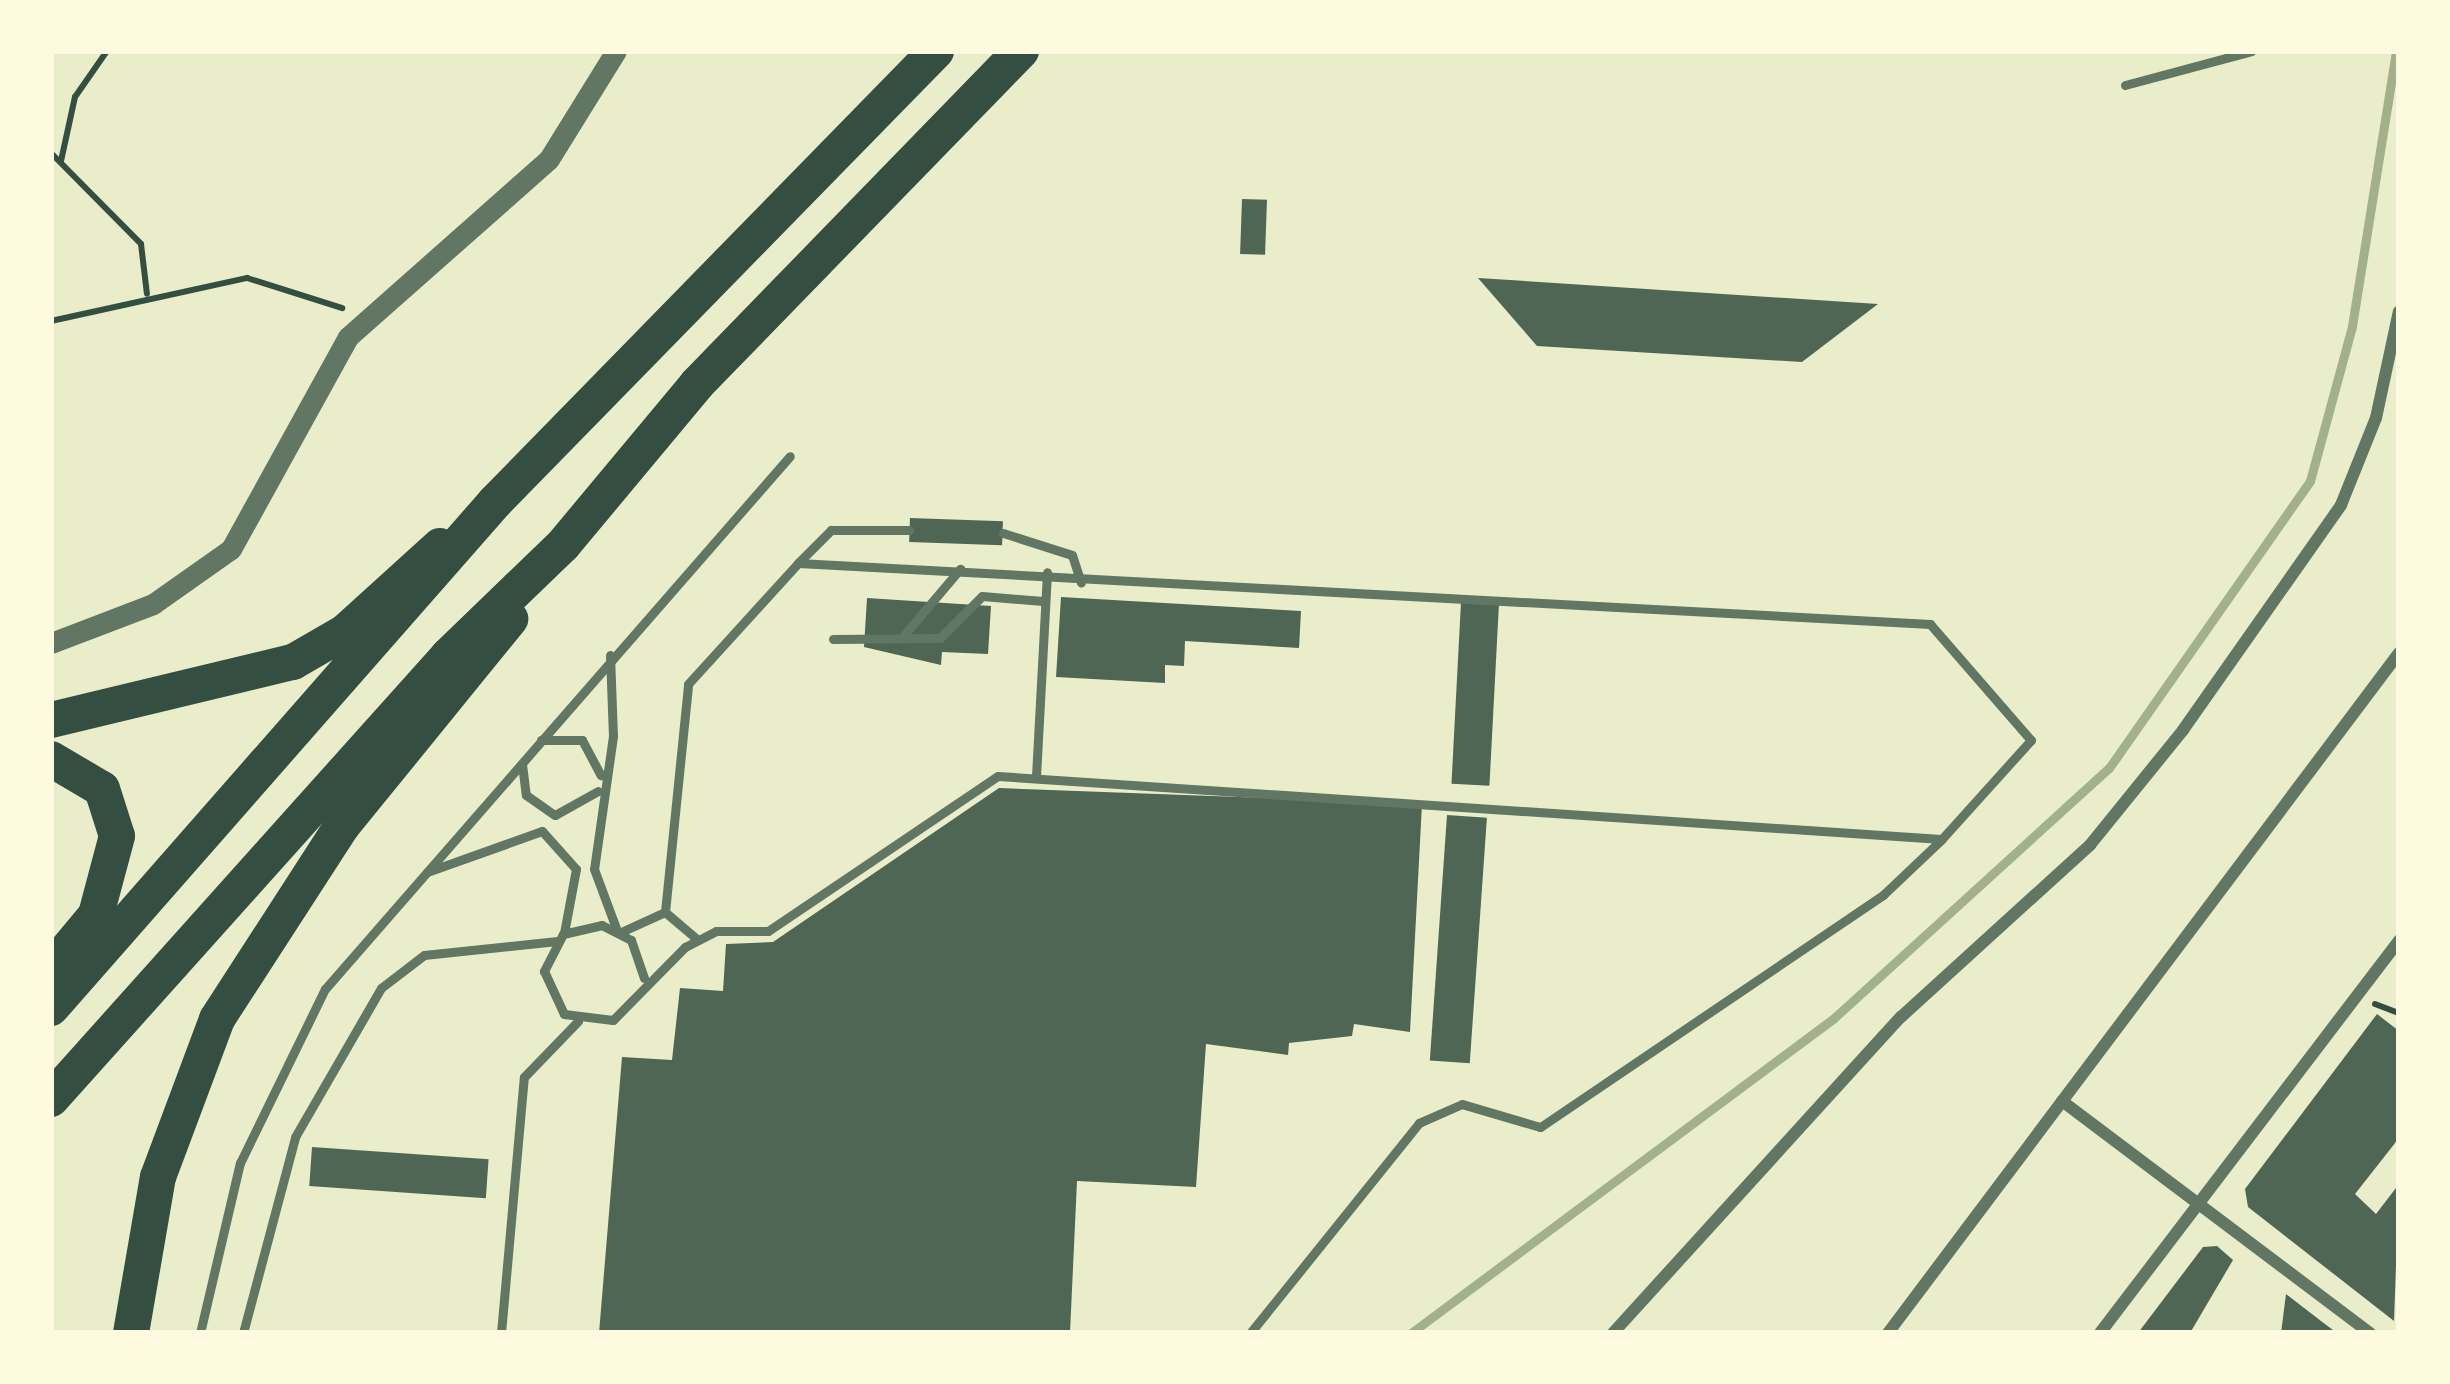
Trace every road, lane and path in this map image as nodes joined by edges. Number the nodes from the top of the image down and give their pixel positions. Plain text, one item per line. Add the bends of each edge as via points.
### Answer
1 (106, 51) edge
2 (616, 51) edge
3 (936, 51) edge
4 (1021, 51) edge
5 (2252, 51) edge
6 (2125, 86) dead end
7 (51, 153) edge
8 (60, 164) junction
9 (147, 294) junction
10 (2399, 311) edge
11 (51, 321) edge
12 (361, 323) junction
13 (790, 456) dead end
14 (494, 502) junction
15 (908, 530) dead end
16 (1003, 533) dead end
17 (563, 545) junction
18 (798, 562) junction
19 (960, 569) junction
20 (1048, 572) junction
21 (1081, 583) junction
22 (1043, 601) junction
23 (904, 635) junction
24 (833, 639) dead end
25 (51, 643) edge
26 (2399, 653) edge
27 (610, 656) junction
28 (51, 720) edge
29 (536, 743) junction
30 (51, 759) edge
31 (523, 759) junction
32 (1036, 776) junction
33 (601, 783) junction
34 (538, 809) junction
35 (555, 815) junction
36 (542, 831) junction
37 (1942, 839) junction
38 (422, 874) junction
39 (665, 912) junction
40 (618, 930) junction
41 (560, 937) junction
42 (698, 940) junction
43 (2399, 940) edge
44 (51, 969) edge
45 (644, 978) junction
46 (2360, 992) junction
47 (51, 1008) edge
48 (2398, 1018) edge
49 (578, 1021) junction
50 (51, 1099) edge
51 (2062, 1102) junction
52 (2197, 1203) junction
53 (131, 1333) edge
54 (200, 1333) edge
55 (243, 1333) edge
56 (501, 1333) edge
57 (1250, 1333) edge
58 (1612, 1333) edge
59 (1888, 1333) edge
60 (2100, 1333) edge
61 (2370, 1333) edge

1 - 8 path via 75,97
2 - 12 street via 549,159
3 - 14 highway
4 - 17 highway via 697,384
5 - 6 lane
7 - 8 path
8 - 9 path via 141,244
9 - 11 path
9 - 12 path via 247,278 301,288
10 - 58 street via 2376,418 2341,505 2183,730 2090,845 1901,1017
12 - 25 street via 231,549 153,604
13 - 27 lane
14 - 28 highway via 345,632 293,662
14 - 47 highway
15 - 18 lane via 830,530
16 - 21 lane via 1072,555
17 - 50 highway via 448,656
17 - 53 highway via 342,826 217,1019 158,1177
18 - 19 lane
18 - 39 lane via 688,684
19 - 20 lane
19 - 23 lane
20 - 21 lane
20 - 22 lane
21 - 37 lane via 1920,617 2032,740
22 - 23 lane via 982,596 940,638
22 - 32 lane
23 - 24 lane
26 - 51 street
27 - 29 lane
27 - 33 lane
29 - 31 lane
29 - 33 lane via 582,740
30 - 44 highway via 102,789 117,836 96,915
31 - 34 lane
31 - 38 lane
32 - 37 lane
32 - 42 lane via 998,776 768,931
33 - 35 lane via 584,808
33 - 40 lane via 594,868
34 - 35 lane
34 - 36 lane
35 - 36 lane
36 - 38 lane
36 - 41 lane via 576,869
37 - 57 lane via 1883,895 1540,1127 1462,1104 1419,1124
38 - 54 lane via 325,989 269,1092
39 - 40 lane
39 - 42 lane
40 - 41 lane
40 - 45 lane
41 - 49 lane via 546,987
41 - 55 lane via 424,956 381,988 296,1137
42 - 45 lane
43 - 46 street
45 - 49 lane via 629,1010
46 - 48 path
46 - 52 street
49 - 56 lane via 524,1077
51 - 52 street
51 - 59 street
52 - 60 street
52 - 61 street

